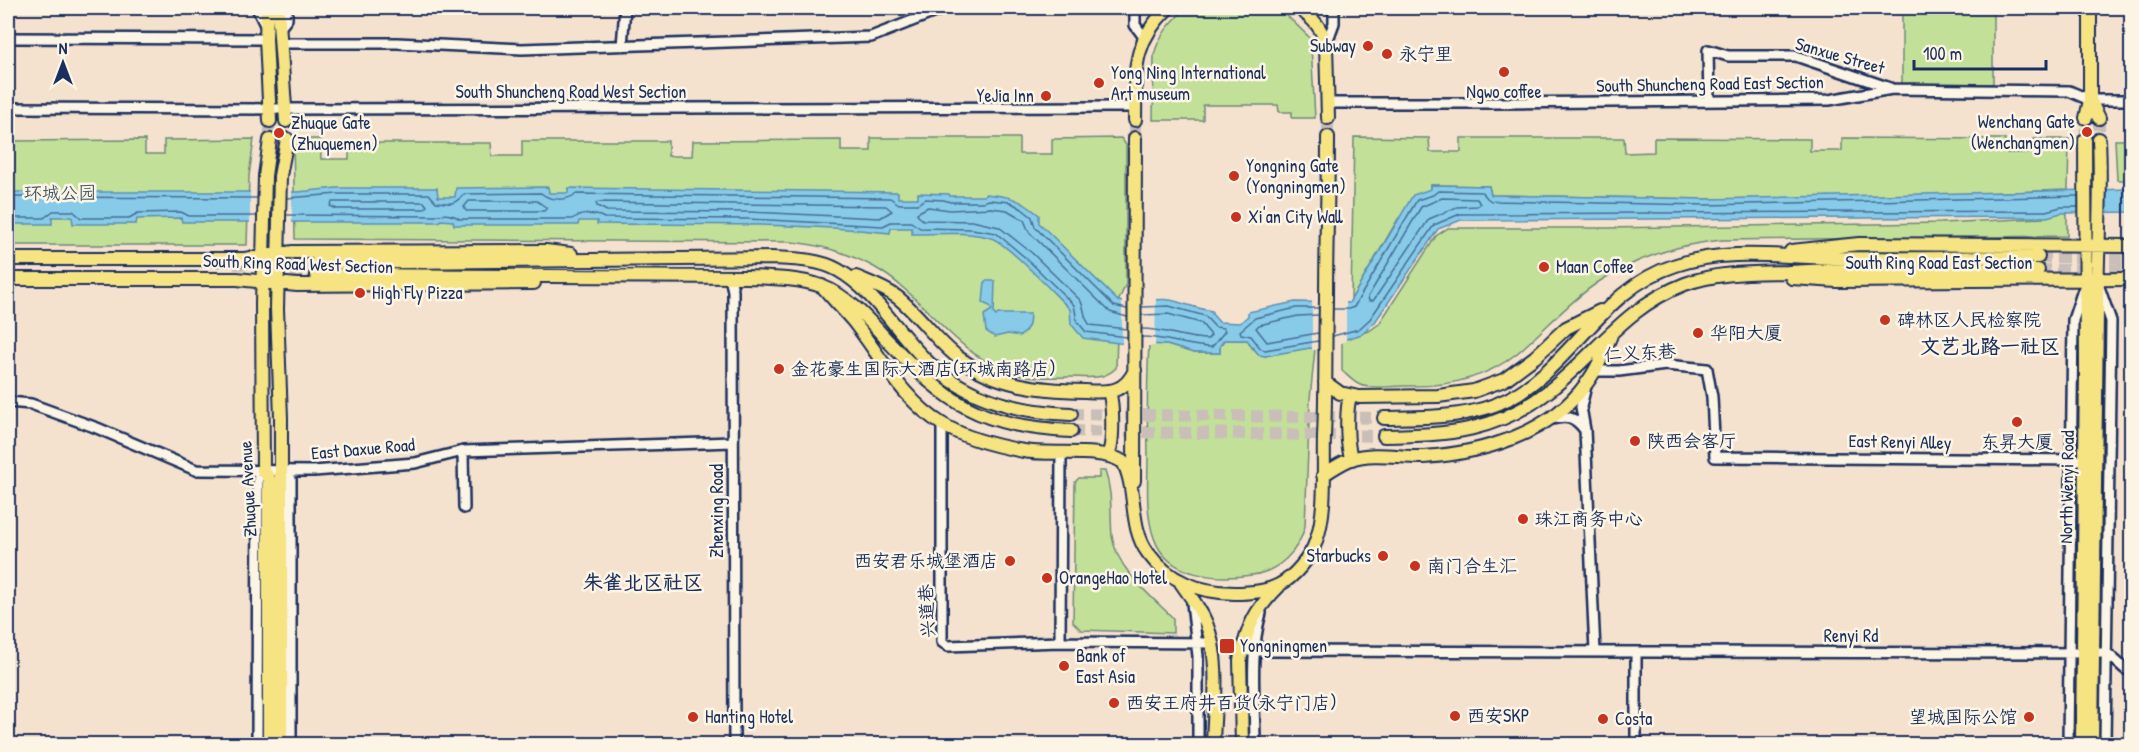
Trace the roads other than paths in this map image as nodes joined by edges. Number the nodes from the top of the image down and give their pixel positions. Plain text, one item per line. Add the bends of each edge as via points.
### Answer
1 (257, 8) edge
2 (267, 8) edge
3 (278, 8) edge
4 (287, 8) edge
5 (625, 8) edge
6 (945, 8) edge
7 (1135, 8) edge
8 (1167, 8) edge
9 (1299, 8) edge
10 (1334, 8) edge
11 (2090, 8) edge
12 (270, 32) junction
13 (1144, 37) junction
14 (8, 38) edge
15 (281, 43) junction
16 (1326, 45) junction
17 (622, 46) junction
18 (1892, 88) junction
19 (2090, 100) junction
20 (2132, 100) edge
21 (1709, 101) junction
22 (1328, 103) junction
23 (1136, 107) junction
24 (8, 108) edge
25 (270, 115) junction
26 (286, 115) junction
27 (1328, 118) tunnel mouth
28 (2092, 118) tunnel mouth
29 (1135, 120) tunnel mouth
30 (1328, 137) tunnel mouth
31 (1135, 138) tunnel mouth
32 (287, 139) dead end
33 (2099, 139) tunnel mouth
34 (270, 140) tunnel mouth
35 (2085, 140) tunnel mouth
36 (2085, 245) junction
37 (2100, 245) junction
38 (2132, 246) edge
39 (279, 254) junction
40 (264, 256) junction
41 (1751, 256) junction
42 (8, 259) edge
43 (602, 261) junction
44 (837, 269) junction
45 (1746, 274) junction
46 (623, 276) junction
47 (730, 277) junction
48 (8, 279) edge
49 (2132, 279) edge
50 (2092, 280) junction
51 (263, 281) junction
52 (278, 283) junction
53 (822, 286) junction
54 (1607, 308) junction
55 (1615, 328) junction
56 (1135, 369) junction
57 (1594, 371) junction
58 (1325, 382) junction
59 (1586, 385) junction
60 (1109, 391) junction
61 (1350, 396) junction
62 (8, 402) edge
63 (1071, 414) tunnel mouth
64 (1384, 418) tunnel mouth
65 (1544, 422) junction
66 (942, 424) junction
67 (1585, 430) junction
68 (1071, 431) tunnel mouth
69 (1384, 436) tunnel mouth
70 (733, 442) junction
71 (463, 451) junction
72 (1061, 453) junction
73 (1108, 455) junction
74 (1352, 459) junction
75 (2072, 460) junction
76 (2085, 460) junction
77 (263, 470) junction
78 (281, 471) junction
79 (1323, 475) junction
80 (464, 508) dead end
81 (1134, 509) junction
82 (1181, 583) junction
83 (1279, 585) junction
84 (1190, 595) junction
85 (1060, 642) junction
86 (1197, 643) junction
87 (1212, 643) junction
88 (1249, 651) junction
89 (1595, 652) junction
90 (1636, 652) junction
91 (2069, 653) junction
92 (2088, 653) junction
93 (2107, 653) junction
94 (2132, 669) edge
95 (257, 744) edge
96 (269, 744) edge
97 (281, 744) edge
98 (291, 744) edge
99 (734, 744) edge
100 (1198, 744) edge
101 (1213, 744) edge
102 (1242, 744) edge
103 (1255, 744) edge
104 (1636, 744) edge
105 (2068, 744) edge
106 (2082, 744) edge
107 (2092, 744) edge
108 (2105, 744) edge

1 - 12 street
2 - 12 main road
3 - 12 main road
4 - 12 street via 287,19
5 - 17 street
6 - 17 street via 871,37
7 - 13 street via 1135,25
8 - 13 main road
9 - 16 main road via 1319,25
10 - 16 street via 1334,23
11 - 19 main road
12 - 14 street
12 - 15 main road
12 - 25 main road
13 - 23 main road via 1138,51
15 - 17 street via 522,49
15 - 26 main road
16 - 22 main road
18 - 19 street, South Shuncheng Road East Section via 2069,92
18 - 21 street, South Shuncheng Road East Section via 1829,100
18 - 21 street, Sanxue Street via 1796,56 1728,56 1708,50
19 - 20 street, South Shuncheng Road East Section
19 - 28 main road
21 - 22 street, South Shuncheng Road East Section
22 - 27 main road
23 - 26 street, South Shuncheng Road West Section
23 - 29 main road
24 - 25 street, South Shuncheng Road West Section
25 - 26 street, South Shuncheng Road West Section
30 - 58 main road
31 - 56 main road
32 - 39 main road, Zhuque Avenue via 280,176
33 - 37 main road, North Wenyi Road
34 - 40 main road, Zhuque Avenue via 265,176
35 - 36 main road, North Wenyi Road
36 - 37 main road, South Ring Road East Section
36 - 41 main road, South Ring Road East Section via 1859,244
36 - 50 main road, North Wenyi Road
37 - 38 main road, South Ring Road East Section
37 - 50 main road, North Wenyi Road
39 - 40 main road, South Ring Road West Section
39 - 43 main road, South Ring Road West Section via 546,251
39 - 52 main road, Zhuque Avenue
40 - 42 main road, South Ring Road West Section
40 - 51 main road, Zhuque Avenue
41 - 45 main road, South Ring Road East Section via 2038,263
41 - 54 main road, South Ring Road East Section via 1677,264 1640,281
43 - 44 main road, South Ring Road West Section via 795,259
43 - 46 main road, South Ring Road West Section via 316,269
44 - 60 main road via 897,297 958,358 996,379 1054,390
44 - 63 main road, South Ring Road West Section via 863,288 929,363 949,379 992,402 1029,411
45 - 50 main road, South Ring Road East Section via 1837,281
45 - 55 main road, South Ring Road East Section via 1684,285 1654,299
46 - 47 main road, South Ring Road West Section
46 - 52 main road, South Ring Road West Section via 501,284
47 - 53 main road, South Ring Road West Section via 786,279
47 - 70 street, Zhenxing Road
48 - 51 main road, South Ring Road West Section
49 - 50 main road, South Ring Road East Section
50 - 75 street via 2073,320
50 - 76 main road, North Wenyi Road
50 - 92 main road, North Wenyi Road
50 - 93 street via 2111,321
51 - 52 main road, South Ring Road West Section
51 - 77 main road, Zhuque Avenue
52 - 78 main road, Zhuque Avenue
53 - 66 main road via 903,389
53 - 68 main road, South Ring Road West Section via 857,308 919,373 952,401 997,421
54 - 61 main road via 1566,328 1516,372 1481,389 1438,396
54 - 64 main road, South Ring Road East Section via 1563,357 1508,399 1467,413
55 - 57 main road
55 - 69 main road, South Ring Road East Section via 1551,390 1510,416 1458,432
56 - 60 main road via 1129,382
56 - 81 main road
57 - 59 main road
57 - 75 street, 仁义东巷 via 1666,365 1707,369 1715,457
58 - 61 main road
58 - 79 main road
59 - 65 main road
59 - 67 street via 1581,407
60 - 73 main road
61 - 74 main road via 1348,452
62 - 77 street, East Daxue Road via 31,404 196,470
65 - 67 street via 1572,417
65 - 74 main road via 1514,438 1470,451
66 - 72 main road via 1004,447
66 - 85 street, 兴道巷 via 942,642 948,646
67 - 89 street
70 - 71 street, East Daxue Road
70 - 99 street, Zhenxing Road
71 - 78 street, East Daxue Road via 415,463
71 - 80 street
72 - 73 main road
72 - 85 street
73 - 81 main road via 1123,462 1127,470
74 - 79 main road
75 - 76 street
75 - 91 street
76 - 92 main road, North Wenyi Road
77 - 78 street, East Daxue Road
77 - 95 street via 258,478
77 - 96 main road, Zhuque Avenue via 270,478
78 - 97 main road, Zhuque Avenue
78 - 98 street via 291,479
79 - 83 main road via 1316,542 1307,559
81 - 82 main road via 1137,533 1145,550
82 - 83 main road via 1237,593
82 - 84 main road
83 - 88 main road via 1251,620
84 - 86 street
84 - 87 main road via 1203,616
85 - 86 street, 兴道巷
86 - 87 street, 兴道巷
86 - 100 street
87 - 101 main road
88 - 89 street, Renyi Rd
88 - 102 main road via 1240,660
88 - 103 street
89 - 90 street, Renyi Rd
90 - 91 street, Renyi Rd
90 - 104 street
91 - 92 street, Renyi Rd
91 - 105 street
92 - 93 street, Renyi Rd
92 - 106 main road, North Wenyi Road
92 - 107 main road, North Wenyi Road
93 - 94 street via 2125,669
93 - 108 street

